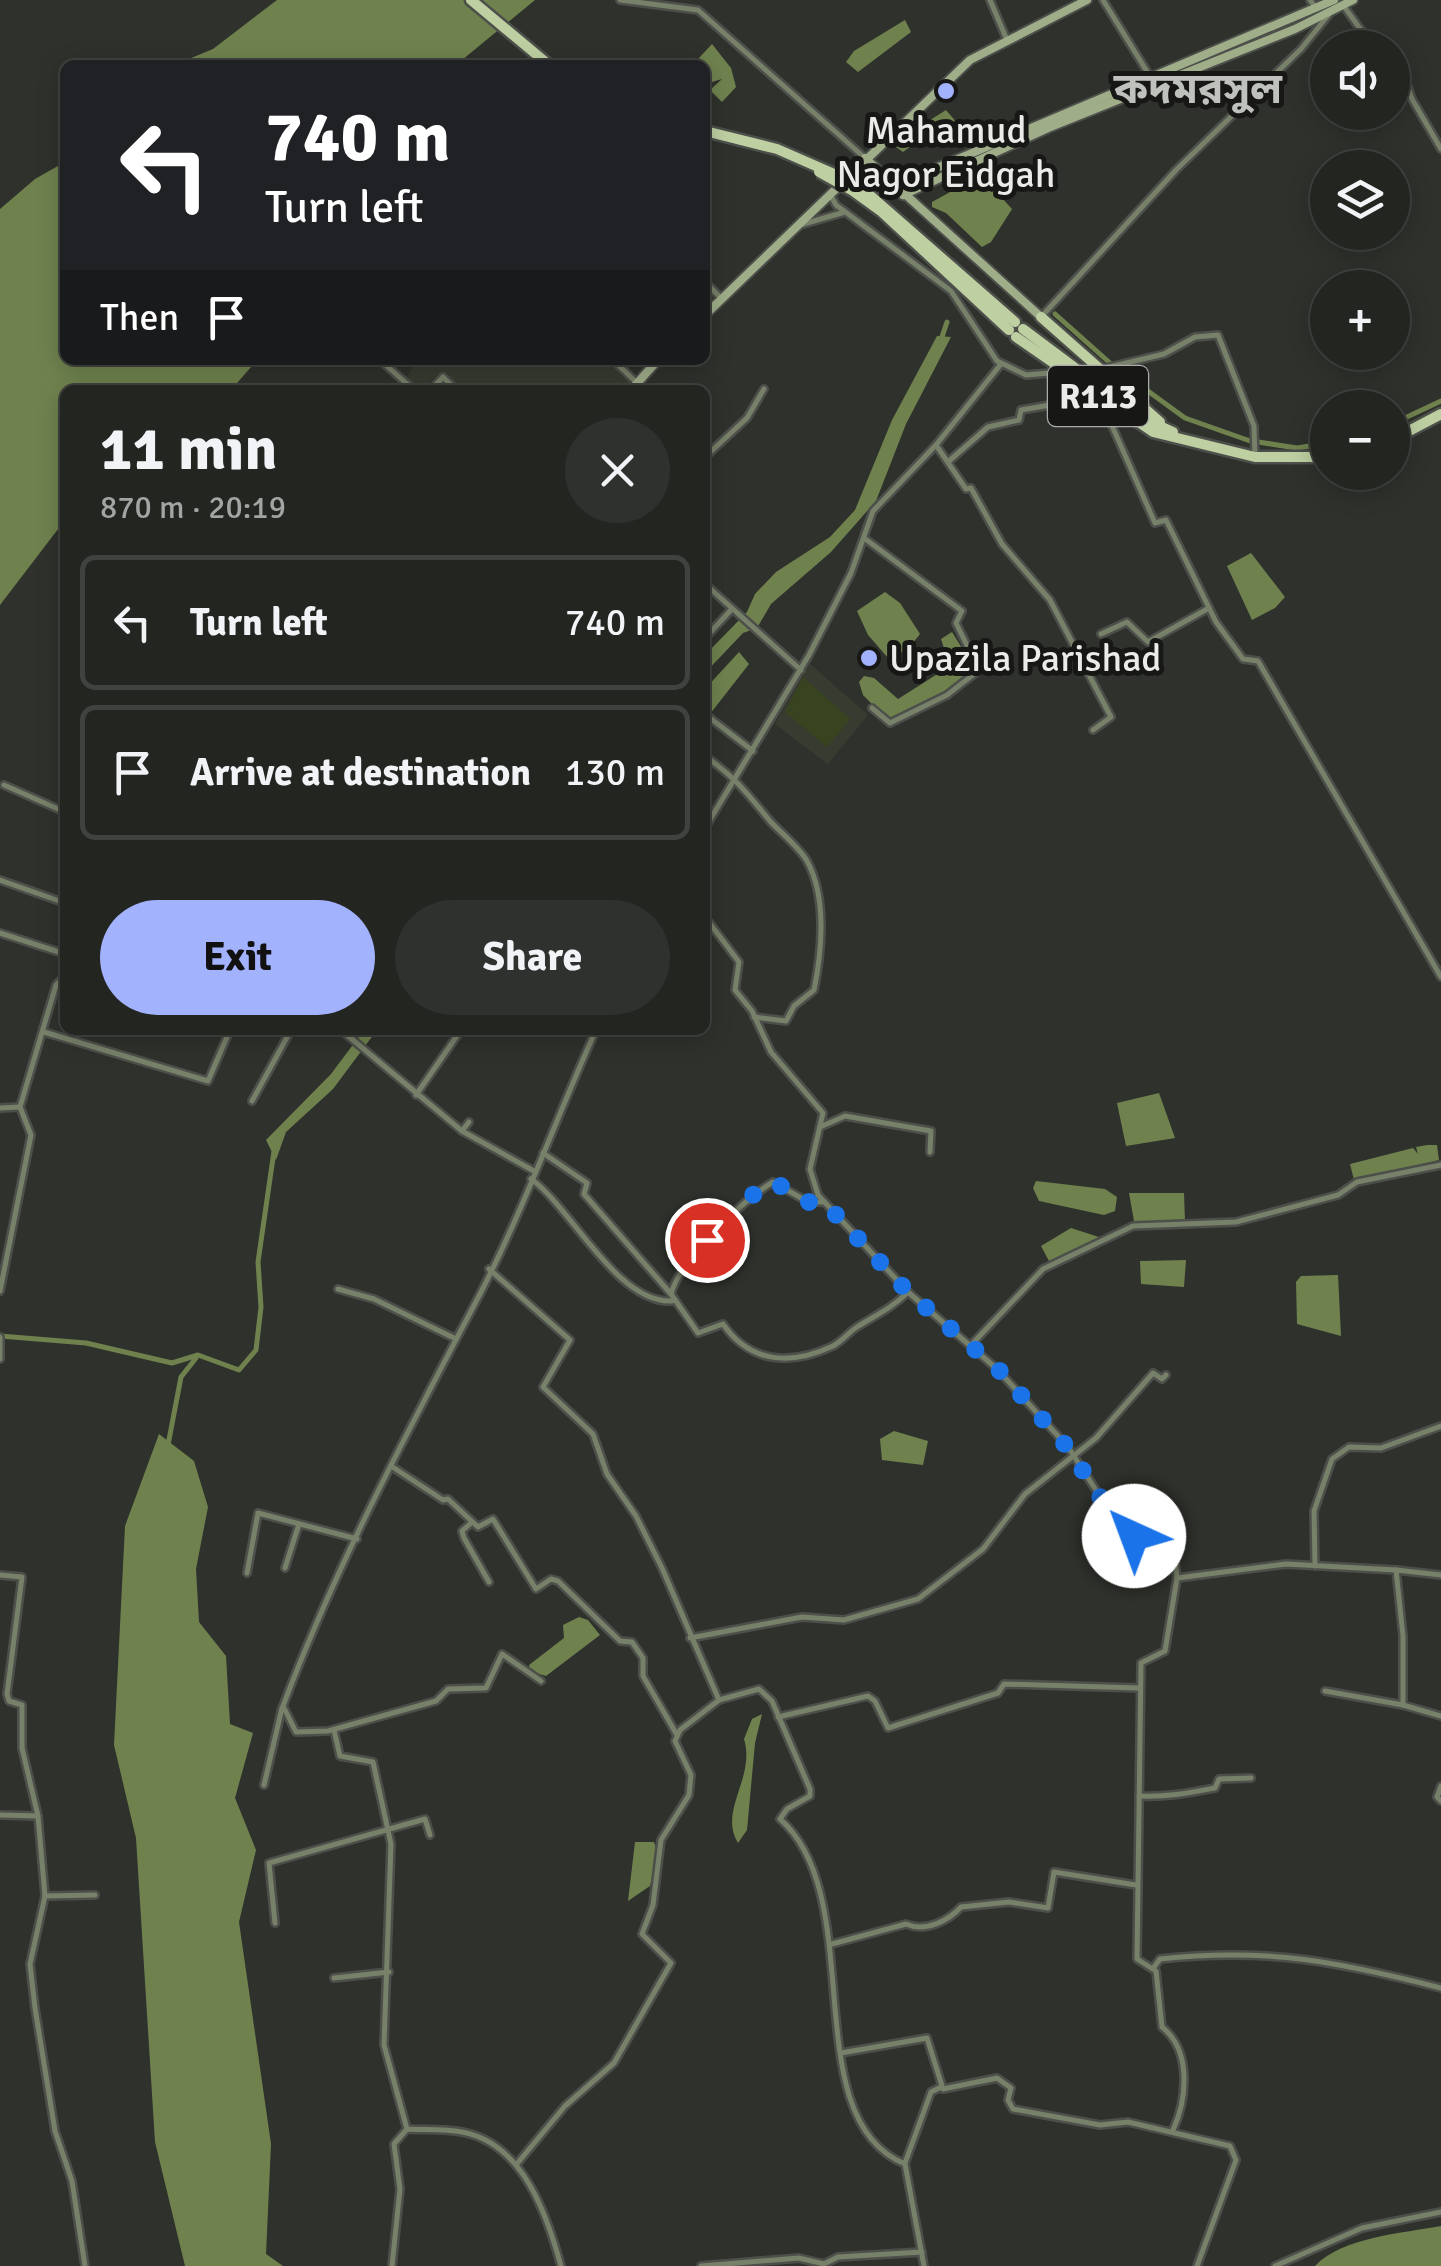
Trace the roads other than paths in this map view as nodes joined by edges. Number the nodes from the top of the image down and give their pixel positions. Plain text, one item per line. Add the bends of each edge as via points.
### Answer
1 (462, 0) edge
2 (472, 0) edge
3 (620, 0) edge
4 (990, 0) edge
5 (1087, 0) edge
6 (1103, 0) edge
7 (1353, 0) edge
8 (1069, 3) edge
9 (1313, 4) edge
10 (1335, 5) edge
11 (1358, 30) edge
12 (1008, 42) junction
13 (532, 60) edge
14 (542, 60) edge
15 (1150, 78) junction
16 (1410, 93) edge
17 (710, 135) edge
18 (1441, 148) edge
19 (865, 158) junction
20 (894, 186) junction
21 (830, 193) junction
22 (903, 195) junction
23 (846, 212) junction
24 (798, 225) junction
25 (710, 287) edge
26 (722, 300) junction
27 (710, 311) edge
28 (1041, 317) junction
29 (1016, 329) junction
30 (1001, 364) junction
31 (386, 365) edge
32 (617, 365) edge
33 (654, 365) edge
34 (1100, 369) junction
35 (1061, 372) junction
36 (408, 385) edge
37 (632, 385) edge
38 (636, 385) edge
39 (764, 389) dead end
40 (1441, 414) edge
41 (1410, 430) edge
42 (1171, 431) junction
43 (1188, 439) junction
44 (936, 446) junction
45 (710, 452) edge
46 (1255, 457) junction
47 (1310, 457) edge
48 (949, 461) junction
49 (864, 538) junction
50 (710, 589) edge
51 (1209, 608) junction
52 (731, 610) junction
53 (710, 633) edge
54 (1100, 634) dead end
55 (802, 670) junction
56 (872, 708) dead end
57 (710, 718) edge
58 (1093, 730) dead end
59 (753, 751) junction
60 (710, 760) edge
61 (736, 778) junction
62 (4, 784) dead end
63 (60, 810) edge
64 (710, 820) edge
65 (0, 880) edge
66 (60, 901) edge
67 (710, 924) edge
68 (0, 933) edge
69 (60, 952) edge
70 (1441, 976) edge
71 (60, 981) edge
72 (754, 1017) junction
73 (43, 1032) junction
74 (228, 1035) edge
75 (289, 1035) edge
76 (347, 1035) edge
77 (458, 1035) edge
78 (594, 1035) edge
79 (416, 1095) junction
80 (252, 1101) dead end
81 (20, 1107) junction
82 (0, 1108) edge
83 (468, 1122) dead end
84 (820, 1127) junction
85 (462, 1131) junction
86 (930, 1152) dead end
87 (544, 1153) junction
88 (1441, 1165) edge
89 (534, 1171) junction
90 (530, 1179) junction
91 (824, 1202) junction
92 (490, 1269) junction
93 (338, 1289) dead end
94 (0, 1291) edge
95 (908, 1292) junction
96 (672, 1297) junction
97 (0, 1338) edge
98 (454, 1338) junction
99 (972, 1344) junction
100 (0, 1359) edge
101 (1166, 1375) dead end
102 (1441, 1426) edge
103 (1074, 1456) junction
104 (391, 1466) junction
105 (471, 1523) junction
106 (299, 1524) junction
107 (357, 1539) junction
108 (1314, 1566) junction
109 (285, 1568) dead end
110 (1396, 1570) junction
111 (247, 1573) dead end
112 (0, 1575) edge
113 (1441, 1576) edge
114 (1177, 1578) junction
115 (489, 1582) dead end
116 (690, 1638) junction
117 (541, 1681) dead end
118 (1138, 1688) junction
119 (1324, 1690) dead end
120 (718, 1700) junction
121 (283, 1706) junction
122 (1403, 1706) junction
123 (778, 1716) junction
124 (1441, 1716) edge
125 (334, 1730) junction
126 (677, 1735) junction
127 (1250, 1778) dead end
128 (264, 1785) dead end
129 (1441, 1786) edge
130 (1139, 1796) junction
131 (1441, 1801) edge
132 (0, 1816) edge
133 (38, 1816) junction
134 (388, 1830) junction
135 (430, 1835) dead end
136 (1136, 1885) junction
137 (95, 1895) dead end
138 (45, 1896) junction
139 (276, 1923) dead end
140 (831, 1944) junction
141 (1154, 1967) junction
142 (389, 1972) junction
143 (334, 1978) dead end
144 (1441, 1988) edge
145 (840, 2053) junction
146 (941, 2087) junction
147 (407, 2130) junction
148 (1173, 2130) junction
149 (905, 2164) junction
150 (516, 2165) junction
151 (1441, 2212) edge
152 (922, 2252) junction
153 (84, 2266) edge
154 (392, 2266) edge
155 (561, 2266) edge
156 (700, 2266) edge
157 (924, 2266) edge
158 (1198, 2266) edge
159 (1275, 2266) edge

1 - 13 main road
2 - 14 main road
3 - 19 street via 698,10
4 - 12 street
5 - 8 main road
6 - 15 street
7 - 10 main road
8 - 12 main road
9 - 10 main road
9 - 15 main road
10 - 11 street
10 - 22 main road
10 - 28 street via 1302,49 1176,170
12 - 19 main road via 970,60
15 - 20 main road
16 - 18 street
17 - 29 main road, R113, bridge via 776,154 855,188
19 - 20 main road
19 - 21 main road
20 - 22 main road
21 - 23 street
21 - 24 main road
22 - 28 main road
23 - 24 street
23 - 30 street via 951,291
24 - 26 main road
25 - 26 street
26 - 27 main road
28 - 34 main road
29 - 35 main road, R113
29 - 42 main road, R113 via 1142,418
30 - 35 street via 1026,375
30 - 44 street
31 - 36 street
32 - 37 street
33 - 38 main road
34 - 42 main road
34 - 46 street via 1218,335 1254,426
35 - 43 main road, R113 via 1138,425
39 - 45 street via 747,418
40 - 41 main road
42 - 43 main road, R113
43 - 46 main road, R113
44 - 48 street
44 - 49 street via 884,498
46 - 47 main road, R113
48 - 51 street via 988,427 1017,421 1024,409 1091,398 1114,430 1150,516 1155,524 1166,520
48 - 58 street via 1060,618 1108,707 1110,717
49 - 55 street
49 - 56 street via 962,611 956,623 979,670 890,723
50 - 52 street
51 - 54 street via 1148,642 1127,622
51 - 70 street via 1243,658 1258,661
52 - 53 street
52 - 55 street
55 - 59 street
57 - 59 street
59 - 61 street
60 - 61 street
61 - 64 street
61 - 72 street via 805,857 819,897 814,990 786,1021
62 - 63 street
65 - 66 street
67 - 72 street via 739,962 735,990
68 - 69 street
71 - 73 street
72 - 84 street via 772,1052 820,1109
73 - 74 street via 208,1081
73 - 81 street
75 - 80 street
76 - 79 street
77 - 79 street
78 - 87 street
79 - 85 street
81 - 82 street
81 - 94 street via 31,1136
83 - 85 street
84 - 86 street via 845,1116 931,1131
84 - 91 street via 810,1172
85 - 89 street
87 - 89 street
87 - 96 street via 587,1183 584,1194
88 - 99 street via 1357,1182 1338,1195 1236,1222 1133,1226 1043,1269
89 - 90 street
90 - 92 street
90 - 96 street via 616,1270 649,1294
91 - 95 street
91 - 96 street via 808,1202 774,1182 756,1192 707,1240
92 - 98 street
92 - 116 street via 570,1340 544,1387 593,1434
93 - 98 street
95 - 96 street via 834,1346 780,1358 747,1351 723,1324 698,1333
95 - 99 street
97 - 100 street
98 - 104 street
99 - 103 street
101 - 103 street via 1153,1373
102 - 108 street via 1382,1448 1349,1447 1332,1459 1312,1523
103 - 114 street via 1118,1524 1175,1560
103 - 116 street via 1026,1494 983,1549 918,1599 844,1620 802,1616
104 - 105 street via 448,1498
104 - 107 street
105 - 115 street via 462,1530 464,1538
105 - 126 street via 478,1527 494,1519 536,1589 558,1581 620,1641 632,1642
106 - 107 street
106 - 109 street
106 - 111 street via 258,1513
107 - 121 street
108 - 110 street
108 - 114 street
110 - 113 street
110 - 122 street
112 - 133 street via 22,1577 7,1694 22,1705 22,1748
114 - 118 street via 1165,1650 1140,1663
116 - 120 street
117 - 125 street via 502,1654 486,1688 448,1689 436,1701
118 - 123 street via 1004,1684 998,1693 888,1728 868,1696
118 - 130 street
119 - 122 street
120 - 123 street via 759,1688
120 - 126 street
121 - 125 street via 296,1732
121 - 128 street
122 - 124 street
123 - 140 street via 810,1793 780,1819 796,1832 810,1864
125 - 134 street via 341,1757 374,1764
126 - 150 street via 676,1750 691,1775 689,1795 661,1840 653,1905 642,1934 670,1963 614,2063 565,2106
127 - 130 street via 1218,1779 1215,1788 1182,1797
129 - 131 street
130 - 136 street
132 - 133 street
133 - 138 street
134 - 135 street via 425,1819
134 - 139 street via 267,1864
134 - 142 street
136 - 140 street via 1054,1872 1048,1908 1009,1902 961,1908 949,1921 906,1924
136 - 141 street via 1137,1959
137 - 138 street
138 - 153 street via 30,1964 33,1994
140 - 145 street
141 - 144 street via 1160,1959 1201,1954 1284,1955
141 - 148 street via 1162,2028 1174,2038 1186,2088
142 - 143 street
142 - 147 street via 384,2045
145 - 146 street via 928,2038
145 - 149 street via 850,2105 883,2153
146 - 148 street via 997,2078 1011,2088 1013,2109 1100,2126 1119,2121
146 - 149 street via 931,2092
147 - 150 street via 467,2132
147 - 154 street via 394,2144 400,2189
148 - 158 street via 1220,2142 1236,2155
149 - 152 street
150 - 155 street via 542,2209
151 - 159 street via 1362,2228
152 - 156 street via 838,2257 824,2264 799,2258
152 - 157 street

